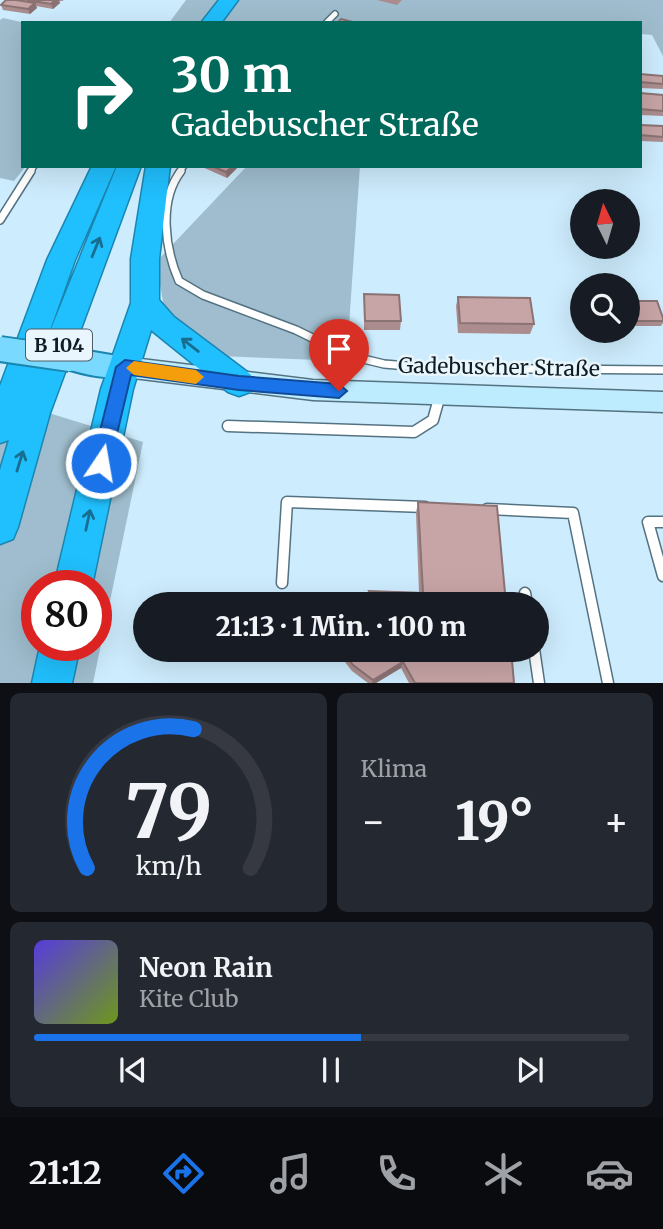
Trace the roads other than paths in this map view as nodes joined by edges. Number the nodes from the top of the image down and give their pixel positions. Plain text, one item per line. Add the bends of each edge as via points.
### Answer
1 (229, 0) edge
2 (335, 14) dead end
3 (209, 17) edge
4 (328, 21) edge
5 (33, 168) edge
6 (103, 168) edge
7 (127, 168) edge
8 (158, 168) edge
9 (182, 168) edge
10 (0, 220) edge
11 (145, 303) junction
12 (0, 349) edge
13 (125, 367) junction
14 (663, 370) edge
15 (239, 383) junction
16 (440, 395) junction
17 (663, 402) edge
18 (228, 426) dead end
19 (0, 429) edge
20 (432, 507) edge
21 (471, 509) edge
22 (663, 522) edge
23 (0, 527) edge
24 (78, 570) edge
25 (663, 576) edge
26 (282, 583) dead end
27 (57, 661) edge
28 (536, 662) edge
29 (52, 683) edge
30 (539, 683) edge
31 (608, 683) edge

1 - 3 highway
2 - 4 lane
5 - 10 lane
6 - 19 highway, B 104 via 61,260
23 -> 7 highway, B 104 via 34,413
8 - 11 highway via 145,259
9 - 14 lane, Gadebuscher Straße via 171,191 166,244 178,281 203,295 347,355 384,364
11 - 13 highway
15 -> 11 highway via 164,325
12 - 13 main road, B 104, bridge
13 - 15 street, Gadebuscher Straße / B 104
24 -> 13 highway
15 - 16 street, Gadebuscher Straße
16 - 17 street, Gadebuscher Straße
16 - 18 lane via 433,420 414,432
20 - 26 lane via 287,502
21 - 31 lane via 573,513
22 - 25 lane via 648,522
27 - 29 highway
28 - 30 lane

